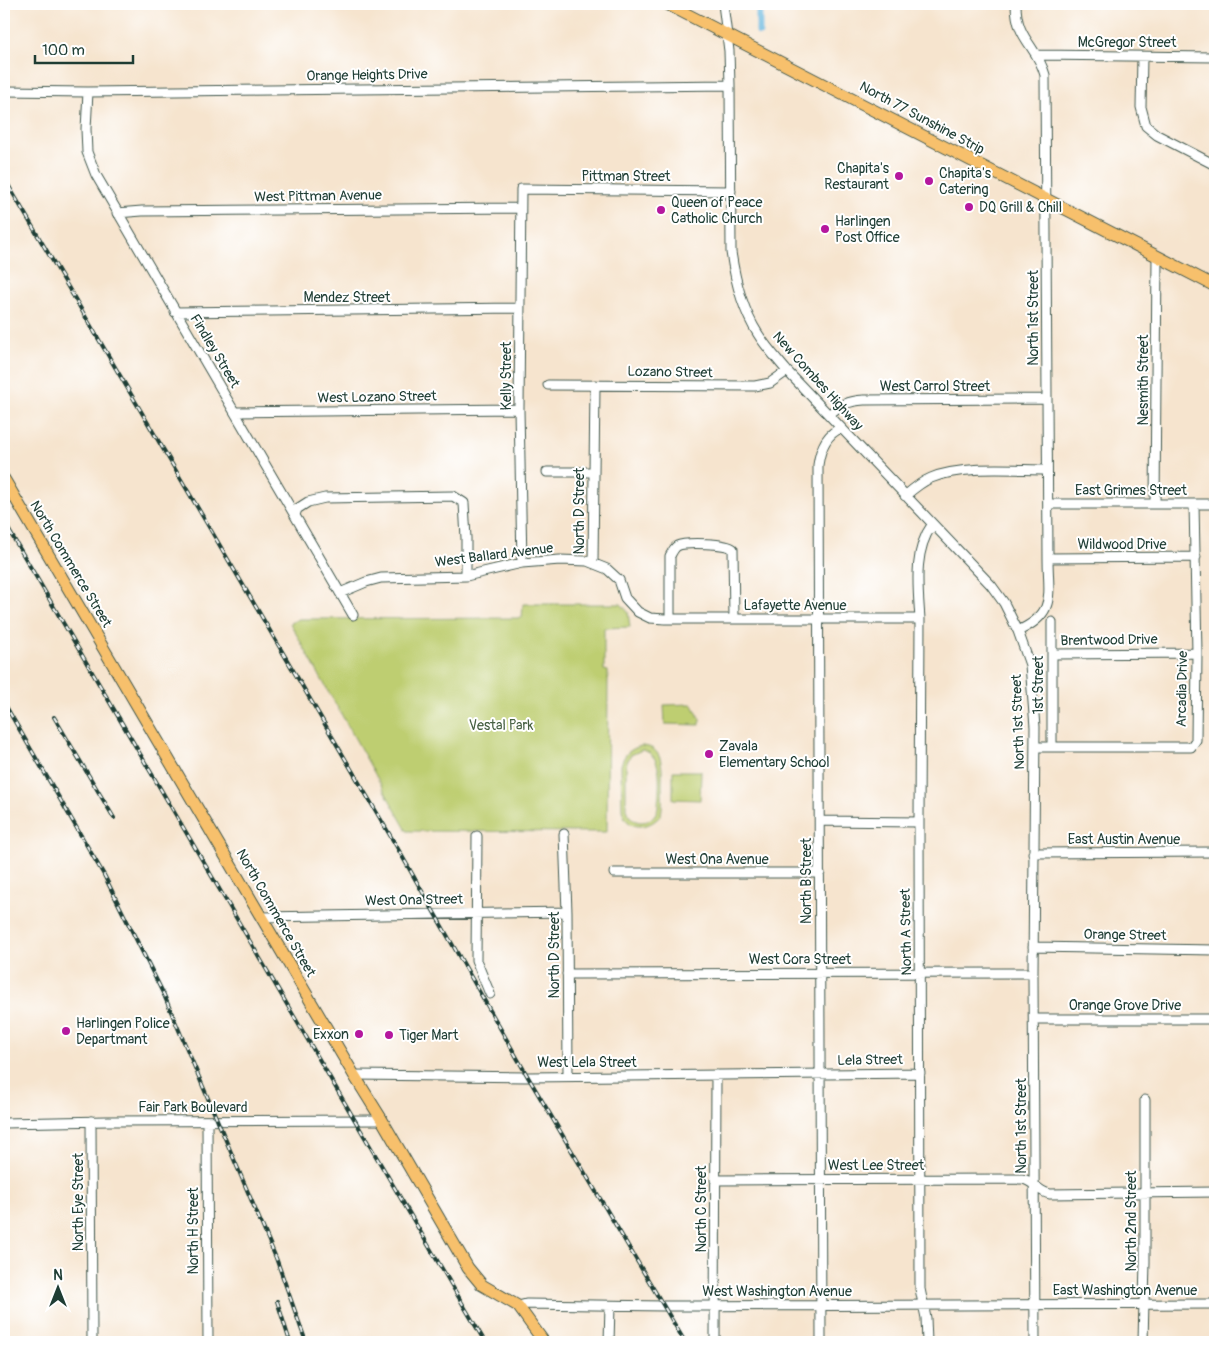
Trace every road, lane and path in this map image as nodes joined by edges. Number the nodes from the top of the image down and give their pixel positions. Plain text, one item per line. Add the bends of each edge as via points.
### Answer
1 (667, 4) edge
2 (722, 4) edge
3 (1016, 4) edge
4 (726, 33) junction
5 (1038, 56) junction
6 (1142, 57) junction
7 (1213, 58) edge
8 (730, 85) junction
9 (4, 91) edge
10 (88, 92) junction
11 (1215, 166) edge
12 (521, 189) joint
13 (731, 190) junction
14 (1046, 200) junction
15 (520, 208) junction
16 (117, 213) junction
17 (1157, 256) junction
18 (1215, 286) edge
19 (519, 308) junction
20 (175, 312) junction
21 (787, 371) junction
22 (548, 385) dead end
23 (595, 385) junction
24 (1046, 399) junction
25 (519, 409) junction
26 (235, 412) junction
27 (829, 415) junction
28 (841, 428) junction
29 (1047, 470) junction
30 (547, 472) dead end
31 (593, 472) junction
32 (4, 479) edge
33 (905, 496) junction
34 (1048, 504) junction
35 (1155, 504) junction
36 (1194, 504) junction
37 (1215, 504) edge
38 (295, 515) junction
39 (932, 525) junction
40 (1048, 558) junction
41 (1196, 558) junction
42 (522, 562) junction
43 (592, 563) junction
44 (466, 576) junction
45 (340, 593) junction
46 (353, 615) dead end
47 (670, 619) junction
48 (734, 619) junction
49 (819, 619) junction
50 (920, 619) junction
51 (1052, 622) dead end
52 (1018, 631) junction
53 (1197, 653) junction
54 (1052, 654) junction
55 (1035, 747) junction
56 (1052, 747) junction
57 (820, 820) junction
58 (919, 822) junction
59 (564, 834) dead end
60 (477, 836) dead end
61 (1215, 852) edge
62 (1033, 853) junction
63 (614, 873) dead end
64 (820, 873) junction
65 (568, 912) junction
66 (477, 913) junction
67 (262, 917) junction
68 (1034, 947) junction
69 (1215, 950) edge
70 (820, 973) junction
71 (920, 973) junction
72 (1033, 973) junction
73 (567, 974) junction
74 (490, 994) dead end
75 (1034, 1019) junction
76 (1215, 1019) edge
77 (920, 1073) junction
78 (820, 1074) junction
79 (354, 1075) junction
80 (568, 1076) junction
81 (716, 1076) junction
82 (1145, 1100) dead end
83 (207, 1120) junction
84 (382, 1120) junction
85 (5, 1121) edge
86 (91, 1121) junction
87 (921, 1179) junction
88 (715, 1180) junction
89 (821, 1180) junction
90 (1035, 1186) junction
91 (1144, 1192) junction
92 (1215, 1192) edge
93 (1035, 1303) junction
94 (1144, 1303) junction
95 (821, 1304) junction
96 (924, 1304) junction
97 (1215, 1304) edge
98 (715, 1305) junction
99 (518, 1306) junction
100 (610, 1306) junction
101 (92, 1342) edge
102 (208, 1342) edge
103 (544, 1342) edge
104 (609, 1342) edge
105 (715, 1342) edge
106 (821, 1342) edge
107 (927, 1342) edge
108 (1035, 1342) edge
109 (1143, 1342) edge

1 - 4 main road, North 77 Sunshine Strip
2 - 4 street, New Combes Highway
3 - 5 street, North 1st Street via 1020,30
4 - 8 street, New Combes Highway
4 - 14 main road, North 77 Sunshine Strip
5 - 6 street, McGregor Street
5 - 14 street, North 1st Street via 1045,75
6 - 7 street, McGregor Street
6 - 11 street via 1141,107 1146,126
8 - 10 street, Orange Heights Drive
8 - 13 street, New Combes Highway
9 - 10 street, Orange Heights Drive
10 - 16 street, Findley Street via 87,152
12 - 13 street, Pittman Street
12 - 15 street, Kelly Street
13 - 21 street, New Combes Highway via 731,252 740,295 758,334
14 - 17 main road, North 77 Sunshine Strip
14 - 24 street, North 1st Street
15 - 16 street, West Pittman Avenue
15 - 19 street, Kelly Street
16 - 20 street, Findley Street
17 - 18 main road, North 77 Sunshine Strip
17 - 35 street, Nesmith Street
19 - 20 street, Mendez Street
19 - 25 street, Kelly Street
20 - 26 street, Findley Street
21 - 23 street, Lozano Street via 770,384 755,386
21 - 27 street, New Combes Highway
22 - 23 street, Lozano Street
23 - 31 street, North D Street
24 - 27 street, West Carrol Street via 864,400 847,402
24 - 29 street, North 1st Street
25 - 26 street, West Lozano Street
25 - 42 street, Kelly Street
26 - 38 street, Findley Street
27 - 28 street, New Combes Highway
28 - 33 street, New Combes Highway
28 - 49 street, North B Street via 825,443 818,466
29 - 33 street via 959,470 931,478
29 - 34 street, North 1st Street
30 - 31 street
31 - 43 street, North D Street
32 - 67 main road, North Commerce Street
33 - 39 street, New Combes Highway
34 - 35 street, East Grimes Street
34 - 40 street, North 1st Street
35 - 36 street, East Grimes Street
36 - 37 street, East Grimes Street
36 - 41 street, Arcadia Drive
38 - 44 street via 297,509 308,502 325,498 453,496 464,503
38 - 45 street, Findley Street
39 - 50 street, North A Street via 921,547
39 - 52 street, New Combes Highway via 991,585
40 - 41 street, Wildwood Drive
40 - 52 street, North 1st Street via 1046,609 1039,619
41 - 53 street, Arcadia Drive
42 - 43 street, West Ballard Avenue via 560,560
42 - 44 street, West Ballard Avenue
43 - 47 street, North D Street via 619,580 625,598 638,612 650,618
44 - 45 street, West Ballard Avenue via 380,578
45 - 46 street, Findley Street
47 - 48 street, Lafayette Avenue
47 - 48 street via 670,556 680,545 709,544 733,549
48 - 49 street, Lafayette Avenue
49 - 50 street, Lafayette Avenue
49 - 57 street, North B Street
50 - 58 street, North A Street
51 - 54 street, 1st Street
52 - 55 street, North 1st Street via 1030,665
53 - 54 street, Brentwood Drive
53 - 56 street, Arcadia Drive via 1196,740 1191,747
54 - 56 street, 1st Street
55 - 56 street, Arcadia Drive
55 - 62 street, North 1st Street
57 - 58 street
57 - 64 street, North B Street
58 - 71 street, North A Street
59 - 65 street, North D Street
60 - 66 street
61 - 62 street, East Austin Avenue
62 - 68 street, North 1st Street
63 - 64 street, West Ona Avenue
64 - 70 street, North B Street
65 - 66 street, West Ona Street
65 - 73 street, North D Street
66 - 67 street, West Ona Street
66 - 74 street via 476,960
67 - 79 main road, North Commerce Street
68 - 69 street, Orange Street
68 - 72 street, North 1st Street
70 - 71 street, West Cora Street
70 - 73 street, West Cora Street
70 - 78 street, North B Street
71 - 72 street, West Cora Street
71 - 77 street, North A Street
72 - 75 street, North 1st Street
73 - 80 street, North D Street
75 - 76 street, Orange Grove Drive
75 - 90 street, North 1st Street
77 - 78 street, Lela Street
77 - 87 street, North A Street
78 - 81 street, West Lela Street
78 - 89 street, North B Street
79 - 80 street, West Lela Street
79 - 84 main road, North Commerce Street
80 - 81 street, West Lela Street
81 - 88 street, North C Street
82 - 91 street, North 2nd Street
83 - 84 street, Fair Park Boulevard
83 - 86 street, Fair Park Boulevard
83 - 102 street, North H Street
84 - 99 main road, North Commerce Street via 468,1268 482,1285
85 - 86 street, Fair Park Boulevard
86 - 101 street, North Eye Street
87 - 89 street, West Lee Street
87 - 90 street, West Lee Street via 1026,1179
87 - 96 street, North A Street via 920,1289
88 - 89 street, West Lee Street
88 - 98 street, North C Street
89 - 95 street, North B Street
90 - 91 street, West Lee Street via 1050,1194
90 - 93 street, North 1st Street
91 - 92 street, West Lee Street
91 - 94 street, North 2nd Street
93 - 94 street, East Washington Avenue
93 - 96 street, West Washington Avenue
93 - 108 street, North 1st Street
94 - 97 street, East Washington Avenue
94 - 109 street, North 2nd Street
95 - 96 street, West Washington Avenue
95 - 98 street, West Washington Avenue
95 - 106 street, North B Street
96 - 107 street, North A Street
98 - 100 street, West Washington Avenue
98 - 105 street, North C Street
99 - 100 street, West Washington Avenue
99 - 103 main road, North Commerce Street
100 - 104 street

